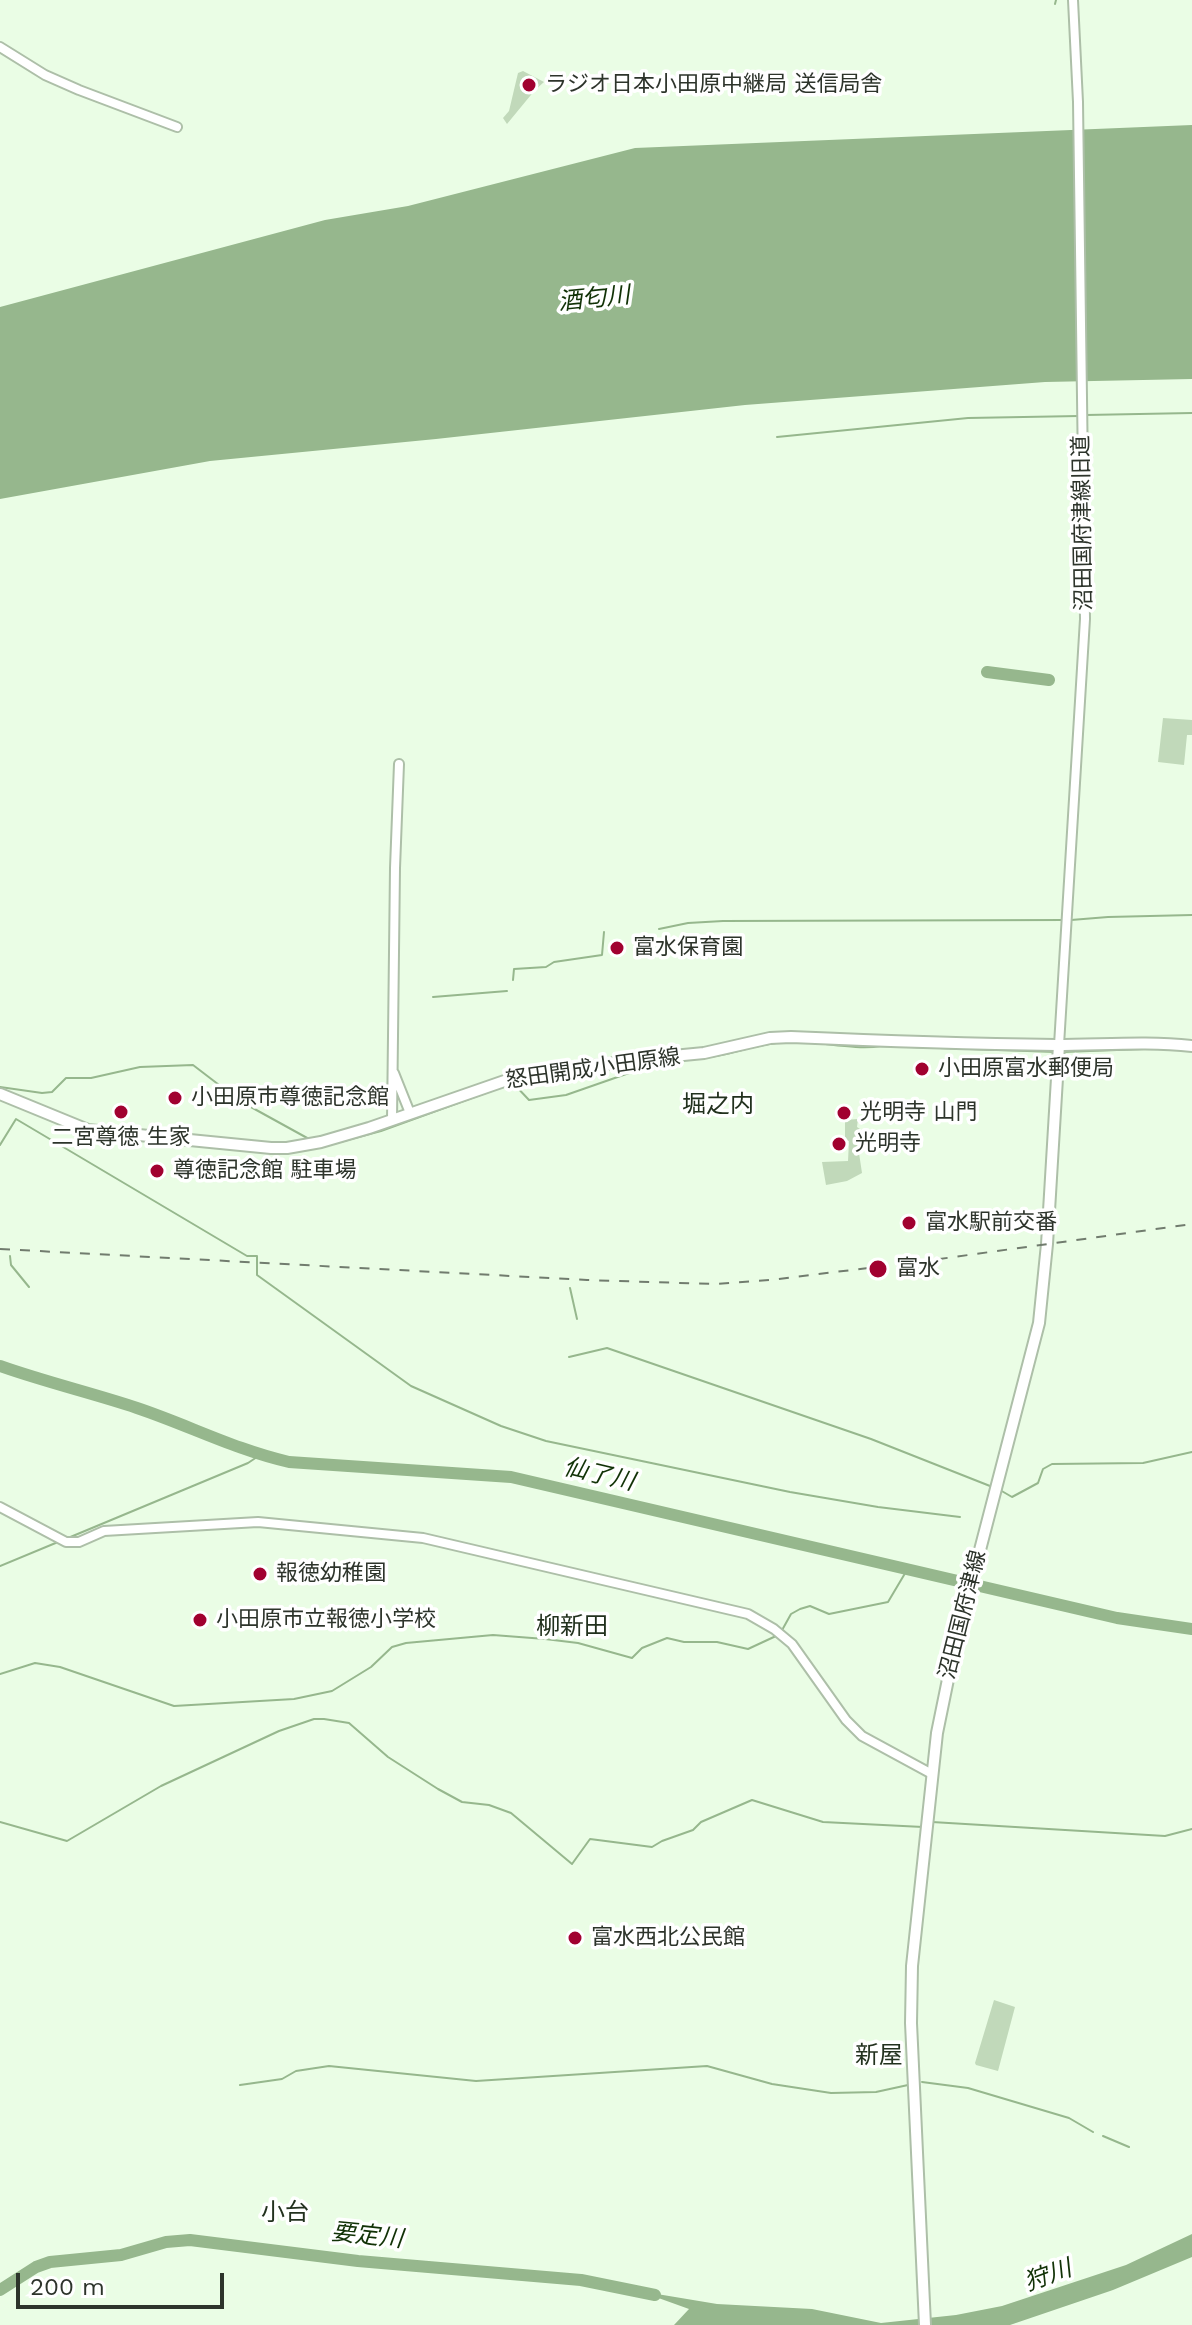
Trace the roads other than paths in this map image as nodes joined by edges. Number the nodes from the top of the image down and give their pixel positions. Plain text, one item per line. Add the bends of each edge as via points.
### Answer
1 (1073, 0) edge
2 (0, 47) edge
3 (177, 127) dead end
4 (399, 764) dead end
5 (1059, 1045) junction
6 (1192, 1046) edge
7 (392, 1069) junction
8 (0, 1094) edge
9 (410, 1113) junction
10 (392, 1120) junction
11 (0, 1507) edge
12 (932, 1774) junction
13 (925, 2325) edge

1 - 5 street, 沼田国府津線旧道 via 1085,619
2 - 3 street via 57,80
4 - 7 street
5 - 6 main road
5 - 9 main road, 怒田開成小田原線 via 781,1037 704,1053 513,1078
5 - 12 main road, 沼田国府津線 via 1039,1323 944,1693
7 - 9 street
7 - 10 street
8 - 10 main road, 怒田開成小田原線 via 88,1130 271,1148 315,1143
9 - 10 main road, 怒田開成小田原線
11 - 12 street via 62,1540 79,1542 104,1531 258,1522 395,1534 748,1614 792,1644 862,1736
12 - 13 main road, 沼田国府津線 via 911,2023

